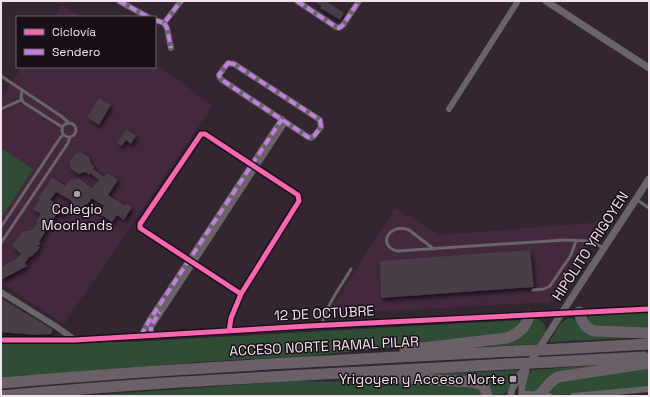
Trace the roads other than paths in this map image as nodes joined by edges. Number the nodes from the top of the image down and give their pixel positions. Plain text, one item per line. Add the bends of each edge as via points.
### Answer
1 (119, 1) edge
2 (172, 1) edge
3 (297, 1) edge
4 (359, 1) edge
5 (518, 1) edge
6 (546, 1) edge
7 (179, 4) edge
8 (146, 16) edge
9 (156, 20) edge
10 (164, 23) junction
11 (171, 48) dead end
12 (649, 68) edge
13 (1, 76) edge
14 (22, 90) junction
15 (21, 100) junction
16 (1, 109) edge
17 (448, 109) dead end
18 (284, 120) junction
19 (68, 122) junction
20 (62, 127) junction
21 (63, 135) junction
22 (70, 137) junction
23 (253, 166) junction
24 (649, 179) edge
25 (636, 199) junction
26 (649, 208) edge
27 (1, 227) edge
28 (576, 241) junction
29 (1, 243) edge
30 (604, 248) junction
31 (434, 249) junction
32 (191, 262) junction
33 (351, 269) dead end
34 (533, 290) dead end
35 (1, 292) edge
36 (241, 294) junction
37 (649, 309) edge
38 (579, 312) junction
39 (560, 313) junction
40 (529, 316) junction
41 (322, 325) junction
42 (58, 328) junction
43 (229, 331) junction
44 (649, 333) edge
45 (151, 335) junction
46 (141, 336) junction
47 (1, 340) edge
48 (55, 340) junction
49 (75, 340) junction
50 (649, 344) edge
51 (649, 357) edge
52 (339, 360) junction
53 (649, 363) edge
54 (527, 367) junction
55 (332, 374) junction
56 (1, 383) edge
57 (513, 388) junction
58 (649, 389) edge
59 (522, 393) edge
60 (1, 396) edge
61 (487, 396) edge
62 (511, 396) edge
63 (542, 396) edge
64 (573, 396) edge

1 - 8 street
2 - 7 street
3 - 4 street via 339,28
5 - 17 street
6 - 12 street
7 - 10 street
9 - 10 street
10 - 11 street
13 - 14 lane
14 - 15 lane
14 - 19 lane
15 - 16 lane
15 - 20 lane
18 - 18 street via 311,138 321,124 320,120 234,64 226,64 220,75 222,80
18 - 23 street
19 - 20 lane
19 - 22 lane via 76,127
20 - 21 lane
21 - 22 lane
21 - 27 lane
22 - 29 lane
23 - 32 street
23 - 32 street via 205,134 201,134 140,224 141,229
23 - 36 street via 298,195 299,201
24 - 25 street, HIPÓLITO YRIGOYEN
25 - 26 lane
25 - 30 street, HIPÓLITO YRIGOYEN
28 - 30 lane via 590,241
28 - 31 lane
28 - 34 lane via 571,255 550,286
30 - 39 street, HIPÓLITO YRIGOYEN
31 - 31 lane via 391,250 387,237 392,230 404,228
32 - 36 street
32 - 45 street via 153,324
32 - 46 street
33 - 41 lane via 326,312
35 - 42 street
36 - 43 street via 231,318
37 - 38 street, 12 DE OCTUBRE
38 - 39 street, 12 DE OCTUBRE
38 - 44 highway via 585,326 594,331
39 - 40 street, 12 DE OCTUBRE
39 - 54 street, HIPÓLITO YRIGOYEN
40 - 41 street, 12 DE OCTUBRE
40 - 52 highway via 522,329 507,338
41 - 43 street, 12 DE OCTUBRE
42 - 48 street
42 - 49 street
43 - 45 street, 12 DE OCTUBRE
45 - 46 street, 12 DE OCTUBRE
46 - 49 street, 12 DE OCTUBRE
47 - 48 street, 12 DE OCTUBRE
48 - 49 street, 12 DE OCTUBRE
50 - 52 highway, ACCESO NORTE RAMAL PILAR, bridge
51 - 55 highway, ACCESO NORTE RAMAL PILAR, bridge
52 - 56 highway, ACCESO NORTE RAMAL PILAR
53 - 63 highway via 558,377 551,381
54 - 57 street, HIPÓLITO YRIGOYEN
54 - 59 street, HIPÓLITO YRIGOYEN
55 - 60 highway, ACCESO NORTE RAMAL PILAR
55 - 61 highway via 474,382 484,386
57 - 59 street via 518,387
57 - 62 street, HIPÓLITO YRIGOYEN
58 - 64 street
59 - 63 street

